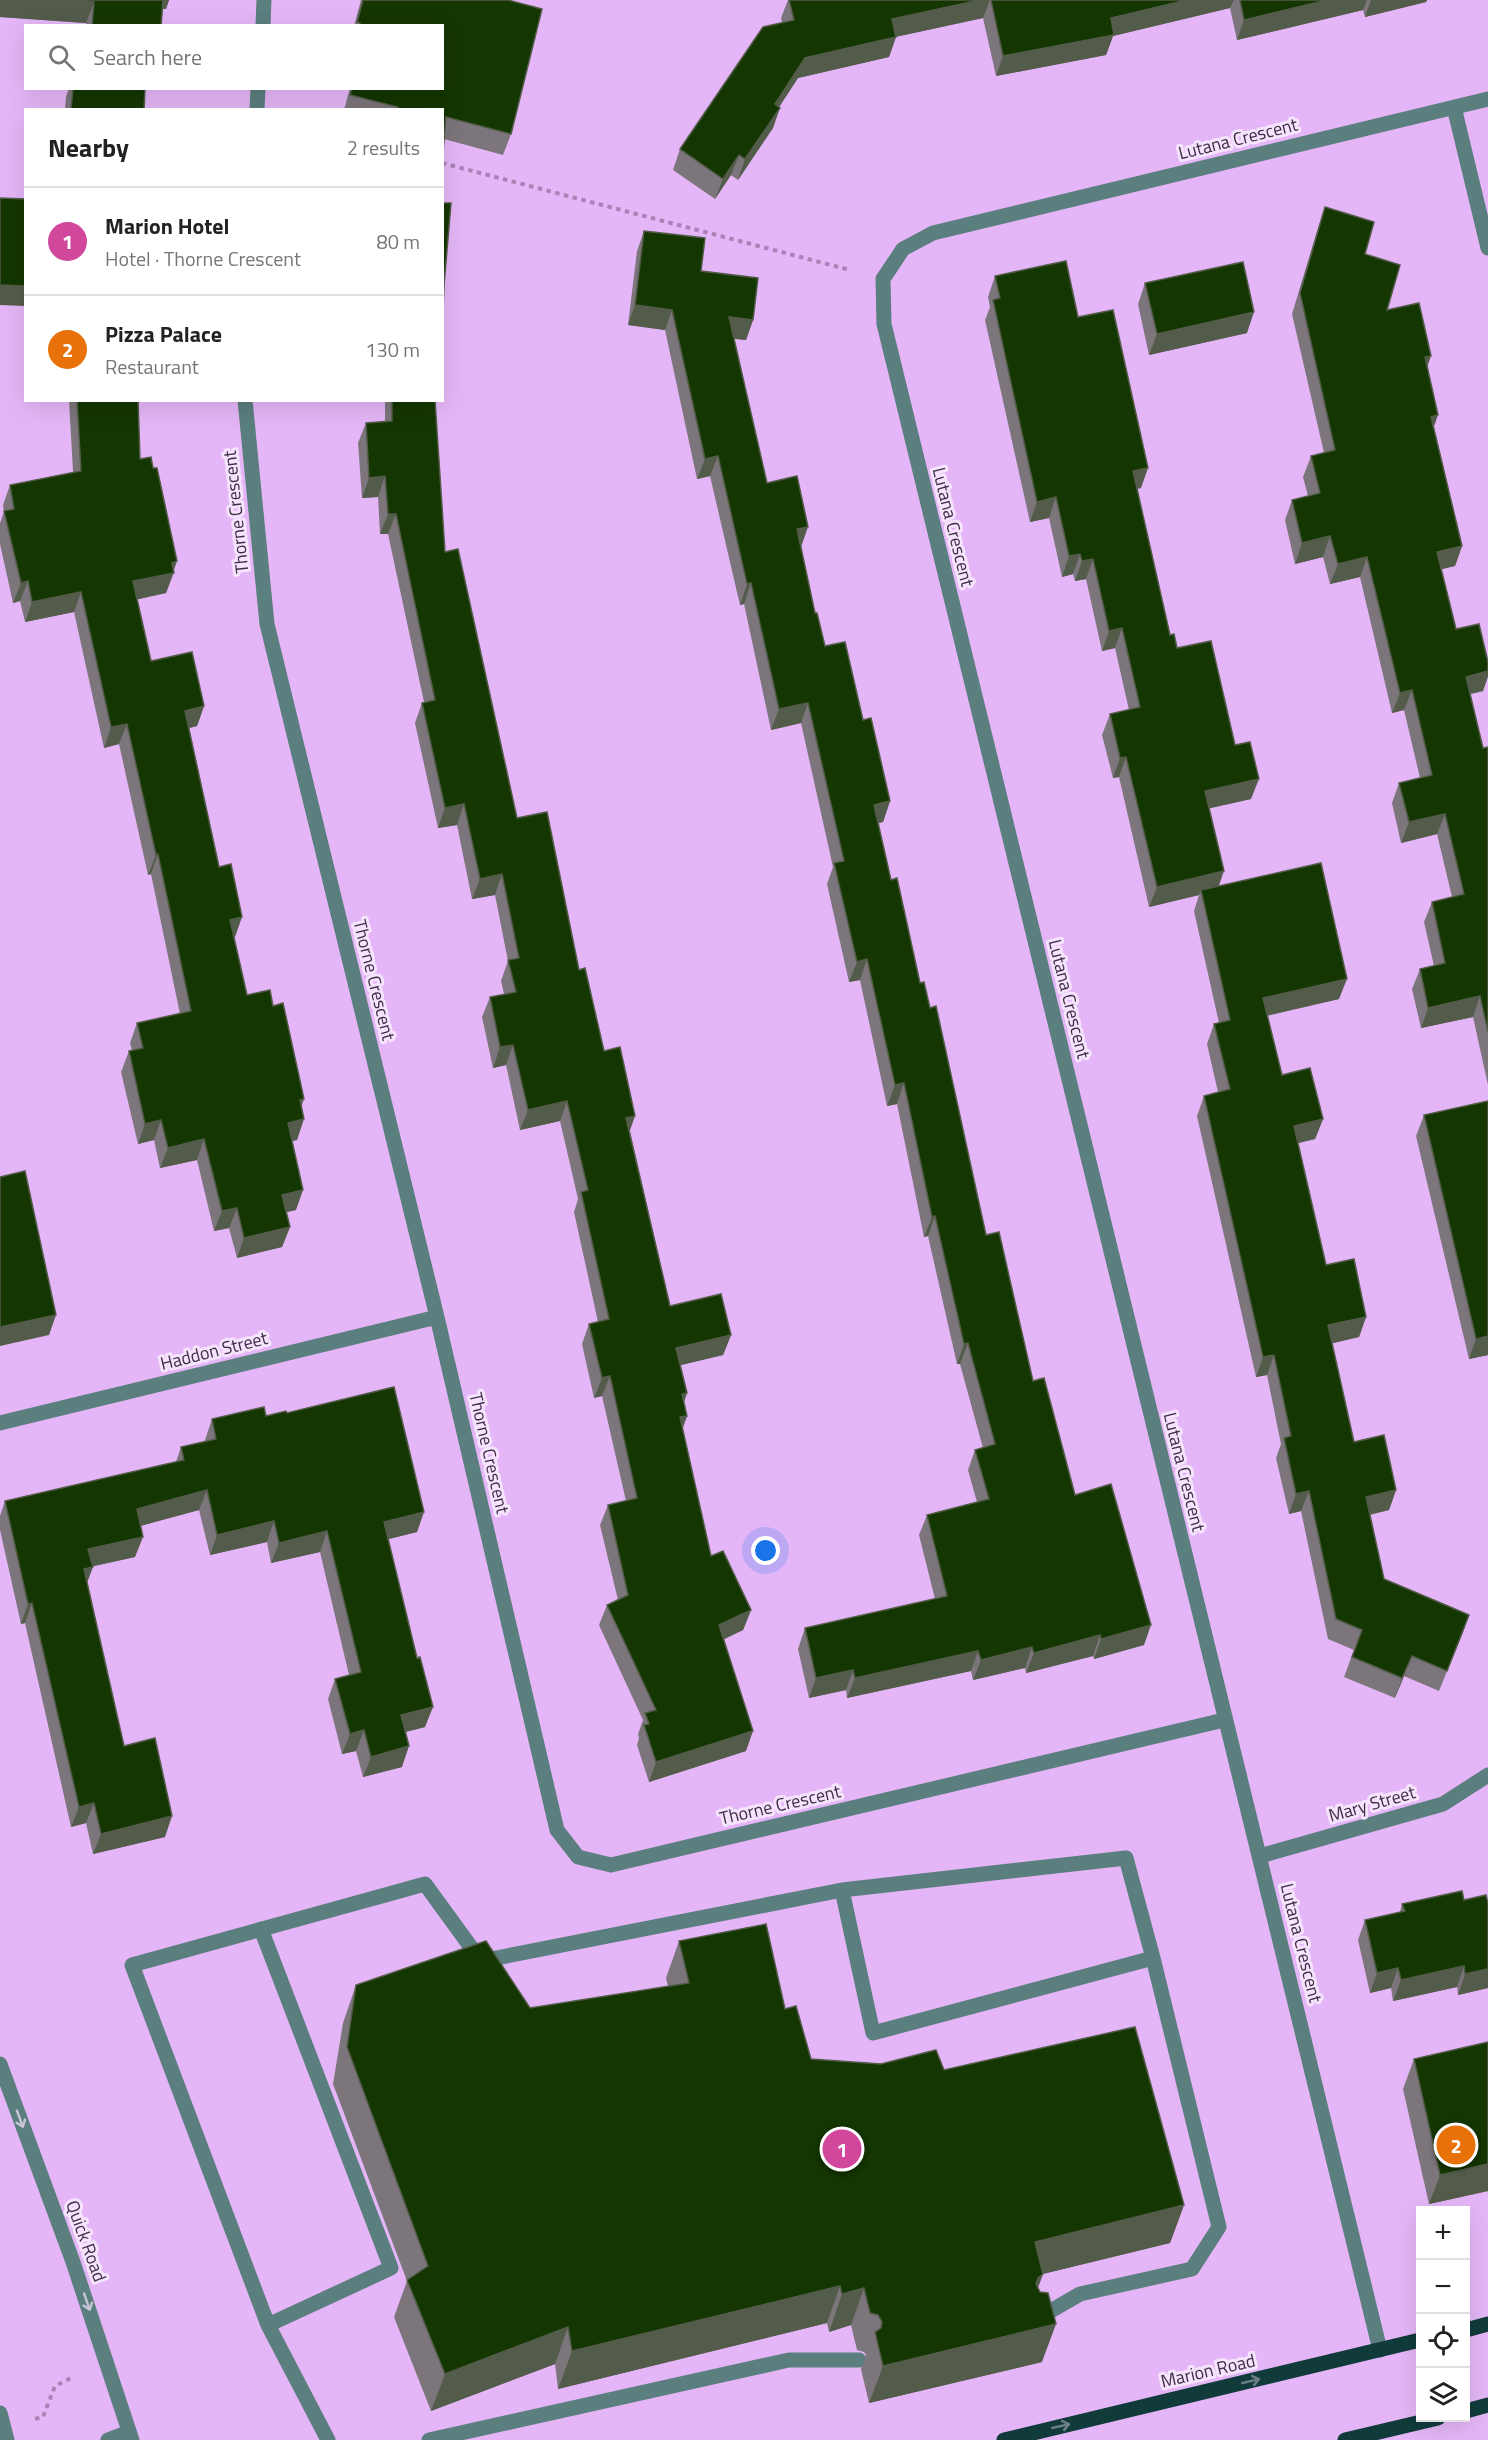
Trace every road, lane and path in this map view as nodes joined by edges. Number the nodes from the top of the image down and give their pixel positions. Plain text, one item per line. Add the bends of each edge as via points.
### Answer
1 (264, 0) edge
2 (263, 24) edge
3 (258, 90) edge
4 (1488, 99) edge
5 (1454, 107) junction
6 (257, 108) edge
7 (444, 163) edge
8 (1488, 248) edge
9 (883, 279) junction
10 (245, 402) edge
11 (437, 1317) junction
12 (0, 1422) edge
13 (1224, 1720) junction
14 (1488, 1775) edge
15 (1260, 1856) junction
16 (842, 1890) junction
17 (261, 1929) junction
18 (1153, 1958) junction
19 (0, 2064) edge
20 (1032, 2321) edge
21 (1488, 2324) edge
22 (268, 2325) junction
23 (1470, 2329) edge
24 (1416, 2341) edge
25 (1380, 2350) junction
26 (859, 2360) dead end
27 (73, 2377) dead end
28 (1488, 2405) edge
29 (1470, 2410) edge
30 (0, 2412) edge
31 (26, 2422) dead end
32 (1421, 2422) edge
33 (130, 2437) edge
34 (7, 2440) edge
35 (108, 2440) edge
36 (328, 2440) edge
37 (429, 2440) edge
38 (1004, 2440) edge
39 (1345, 2440) edge

1 - 2 street
3 - 6 street
4 - 5 street, Lutana Crescent
5 - 8 street
5 - 9 street, Lutana Crescent via 933,233 903,249
7 - 9 path
9 - 13 street, Lutana Crescent via 884,324
10 - 11 street, Thorne Crescent via 267,624
11 - 12 street, Haddon Street
11 - 13 street, Thorne Crescent via 557,1830 578,1857 611,1865
13 - 15 street, Lutana Crescent
14 - 15 street, Mary Street via 1443,1804
15 - 25 street, Lutana Crescent
16 - 17 street via 481,1961 425,1884
16 - 18 street via 1126,1858
16 - 18 street via 873,2033
17 - 22 street via 392,2268
17 - 22 street via 132,1965
18 - 20 street via 1219,2227 1192,2269 1080,2294
19 -> 33 street, Quick Road via 73,2262
21 - 23 main road
22 - 36 street
24 - 25 main road, Marion Road
38 -> 25 main road, Marion Road
26 - 37 street via 789,2360
27 - 31 path via 55,2386 43,2417
28 - 29 main road
30 - 34 street
32 - 39 main road
33 - 35 street, Quick Road

